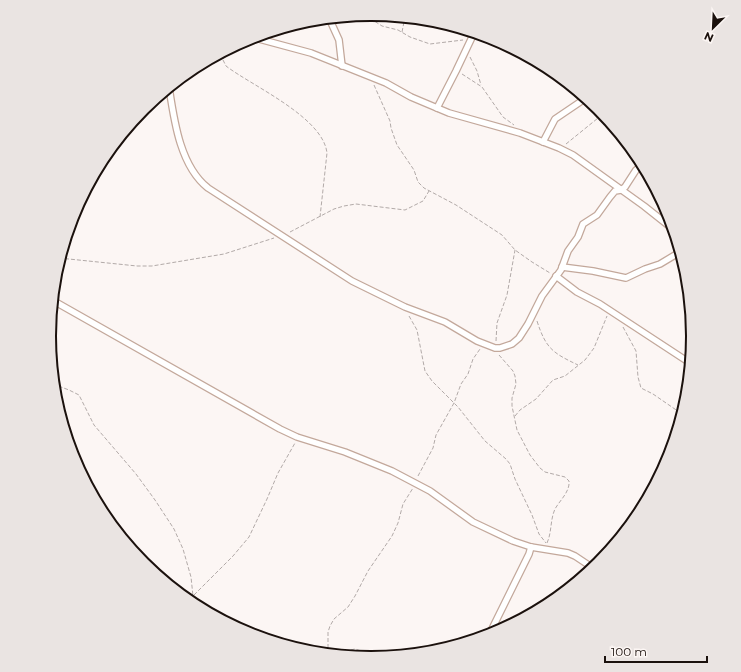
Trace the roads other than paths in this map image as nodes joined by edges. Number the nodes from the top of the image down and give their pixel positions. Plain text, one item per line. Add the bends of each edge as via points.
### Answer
1 (332, 24) edge
2 (472, 38) edge
3 (264, 40) edge
4 (342, 66) junction
5 (170, 93) edge
6 (581, 101) edge
7 (437, 108) junction
8 (543, 142) junction
9 (637, 169) edge
10 (621, 190) junction
11 (665, 222) edge
12 (675, 255) edge
13 (562, 266) junction
14 (556, 276) junction
15 (57, 303) edge
16 (685, 360) edge
17 (531, 547) junction
18 (587, 564) edge
19 (493, 626) edge

1 - 4 street via 339,40
2 - 7 street
3 - 4 street via 295,48
4 - 7 street via 395,87
5 - 14 street via 180,142 203,184 352,282 445,322 484,344 503,348 517,340
6 - 8 street via 555,118
7 - 8 street
8 - 10 street via 573,155
9 - 10 street
10 - 11 street
10 - 13 street via 614,192 600,213 583,224
12 - 13 street via 626,278
13 - 14 street
14 - 16 street
15 - 17 street via 280,429 392,471 430,491 484,527
17 - 18 street via 575,556
17 - 19 street

